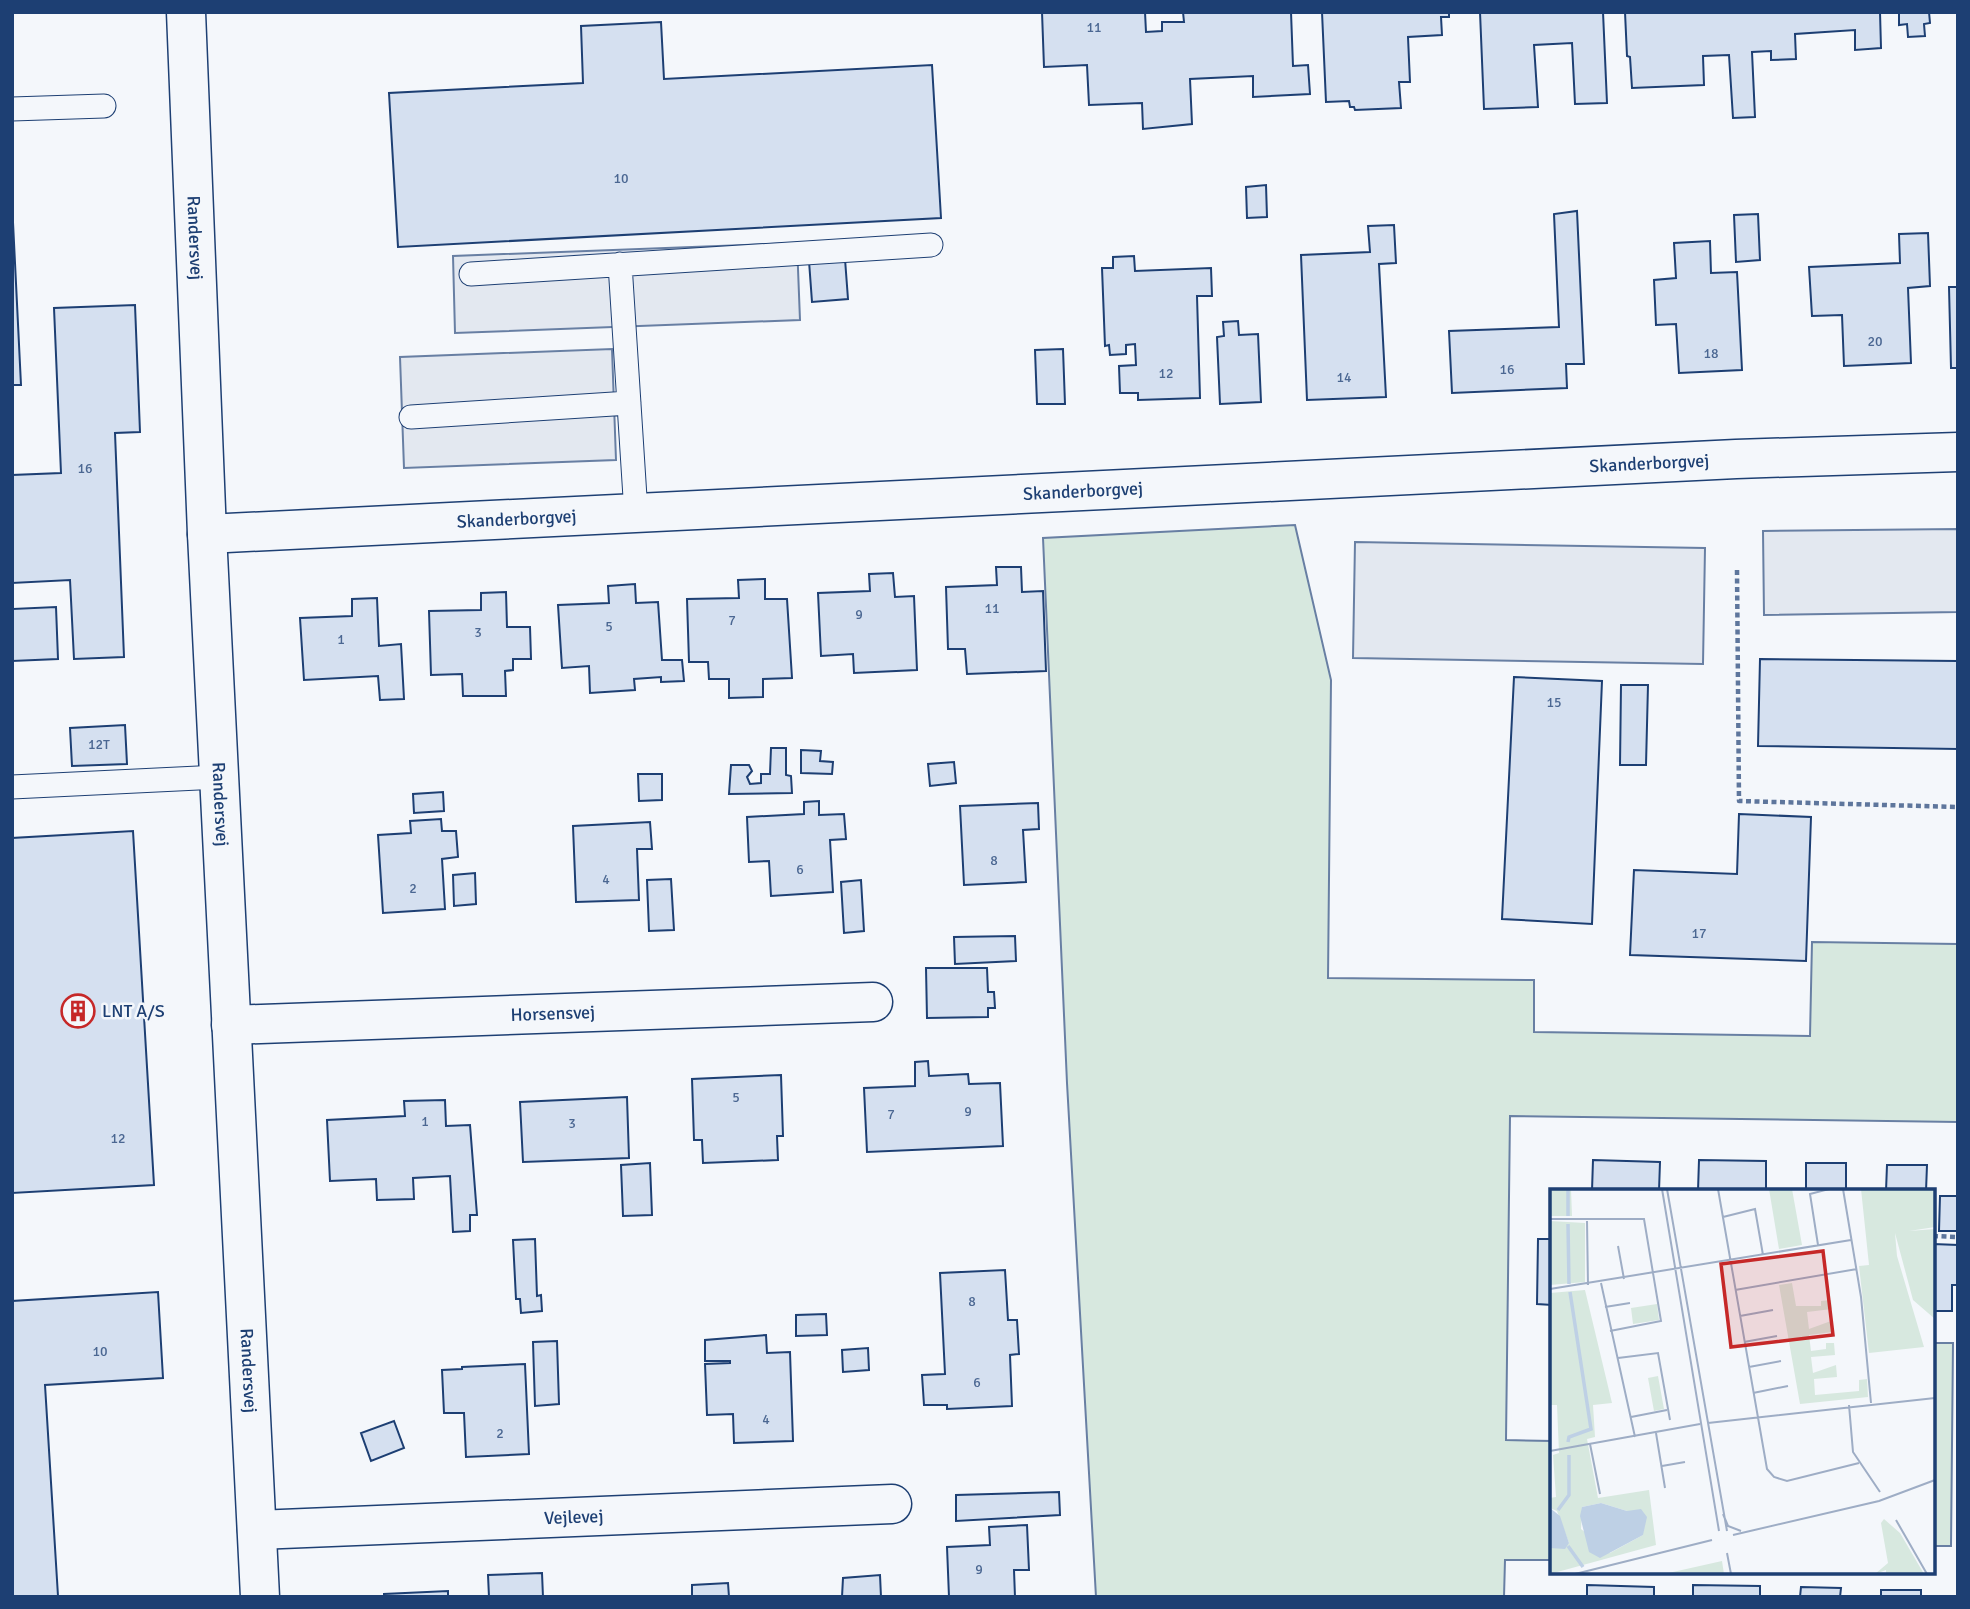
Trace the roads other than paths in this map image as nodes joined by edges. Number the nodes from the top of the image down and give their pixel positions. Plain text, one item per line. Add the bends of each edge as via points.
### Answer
1 (186, 12) edge
2 (104, 106) dead end
3 (12, 110) edge
4 (931, 245) dead end
5 (620, 264) junction
6 (471, 274) dead end
7 (629, 403) junction
8 (411, 417) dead end
9 (1958, 452) edge
10 (636, 513) junction
11 (207, 534) junction
12 (219, 776) junction
13 (12, 787) edge
14 (873, 1002) dead end
15 (231, 1025) junction
16 (892, 1504) dead end
17 (257, 1530) junction
18 (260, 1597) edge

1 - 11 street, Randersvej
2 - 3 lane
4 - 5 lane
5 - 6 lane
5 - 7 lane
7 - 8 lane
7 - 10 lane
9 - 10 street, Skanderborgvej
10 - 11 street, Skanderborgvej
11 - 12 street, Randersvej
12 - 13 lane
12 - 15 street, Randersvej
14 - 15 street, Horsensvej
15 - 17 street, Randersvej
16 - 17 street, Vejlevej
17 - 18 street, Randersvej

